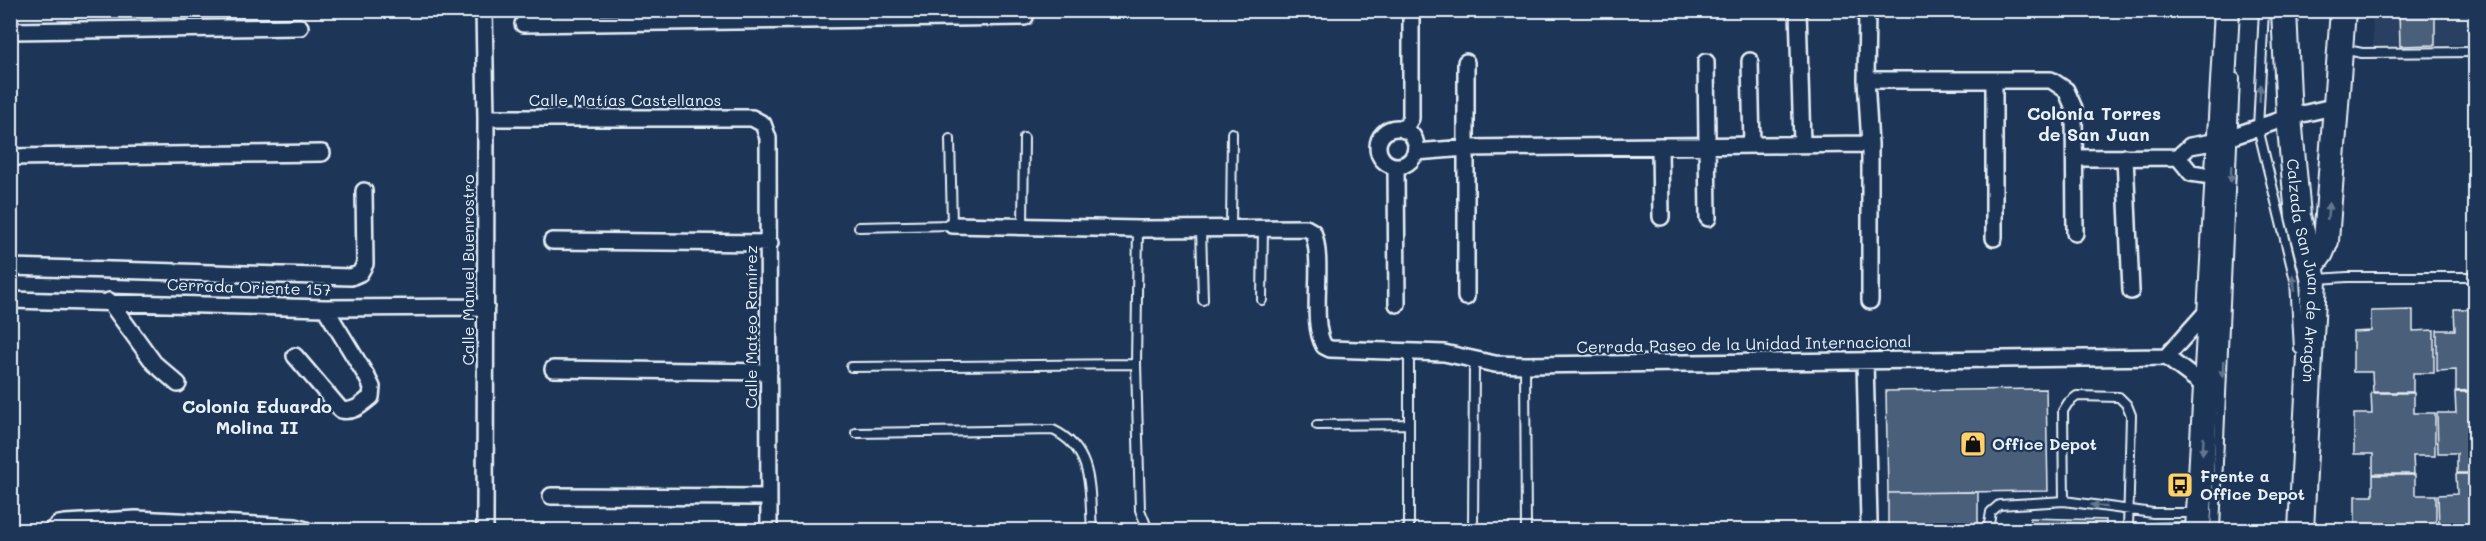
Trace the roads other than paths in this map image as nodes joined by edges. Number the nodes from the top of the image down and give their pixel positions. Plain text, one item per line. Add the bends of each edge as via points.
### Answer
1 (484, 10) edge
2 (1411, 10) edge
3 (1798, 10) edge
4 (1867, 10) edge
5 (2227, 10) edge
6 (2264, 10) edge
7 (2284, 10) edge
8 (2343, 10) edge
9 (615, 16) edge
10 (755, 16) edge
11 (1025, 17) dead end
12 (523, 24) dead end
13 (300, 27) dead end
14 (10, 31) edge
15 (2340, 49) junction
16 (2475, 52) edge
17 (1750, 61) dead end
18 (1466, 62) dead end
19 (1706, 62) dead end
20 (2235, 68) dead end
21 (1866, 80) junction
22 (1994, 80) junction
23 (2337, 106) junction
24 (2289, 117) junction
25 (486, 118) junction
26 (763, 124) joint
27 (2258, 128) junction
28 (1404, 130) junction
29 (1232, 133) dead end
30 (1024, 138) dead end
31 (950, 139) dead end
32 (2226, 139) junction
33 (1802, 144) junction
34 (1870, 144) junction
35 (1752, 145) junction
36 (1660, 146) junction
37 (1706, 147) junction
38 (1466, 148) junction
39 (1416, 152) junction
40 (322, 153) dead end
41 (2125, 157) junction
42 (2170, 157) junction
43 (10, 158) edge
44 (2074, 158) junction
45 (1396, 167) junction
46 (2218, 177) junction
47 (364, 191) dead end
48 (1661, 217) dead end
49 (1708, 218) dead end
50 (952, 225) junction
51 (1023, 226) junction
52 (860, 227) dead end
53 (1201, 228) junction
54 (1231, 228) junction
55 (1263, 228) junction
56 (1138, 229) junction
57 (2075, 233) dead end
58 (1994, 238) dead end
59 (552, 241) dead end
60 (770, 243) junction
61 (10, 267) edge
62 (2313, 273) junction
63 (2475, 277) edge
64 (2131, 291) dead end
65 (1466, 297) dead end
66 (10, 300) edge
67 (1203, 300) dead end
68 (1262, 300) dead end
69 (109, 301) junction
70 (1870, 301) dead end
71 (1397, 304) dead end
72 (486, 307) junction
73 (325, 308) junction
74 (2210, 308) junction
75 (1409, 352) junction
76 (295, 356) dead end
77 (2299, 356) dead end
78 (2166, 357) junction
79 (1474, 360) junction
80 (1865, 361) junction
81 (1136, 364) junction
82 (1525, 365) junction
83 (851, 367) dead end
84 (552, 369) dead end
85 (769, 372) junction
86 (178, 384) dead end
87 (2206, 387) junction
88 (1409, 424) junction
89 (1317, 425) dead end
90 (856, 433) dead end
91 (551, 496) dead end
92 (768, 497) junction
93 (2064, 501) junction
94 (2128, 510) junction
95 (1869, 522) dead end
96 (136, 525) edge
97 (2202, 525) edge
98 (212, 527) edge
99 (299, 530) edge
100 (2128, 530) edge
101 (52, 531) edge
102 (485, 531) edge
103 (769, 531) edge
104 (1092, 531) edge
105 (1148, 531) edge
106 (1406, 531) edge
107 (1473, 531) edge
108 (1526, 531) edge
109 (1988, 531) edge
110 (2301, 531) edge

1 - 25 street, Calle Manuel Buenrostro
2 - 28 street via 1411,118
3 - 33 street
4 - 21 street
5 - 32 main road
27 -> 6 lane
7 - 24 main road, Calzada San Juan de Aragón
8 - 15 main road
9 - 10 street
9 - 12 street
10 - 11 street
13 - 14 street
15 - 16 lane via 2362,53
15 - 23 main road
17 - 35 street
18 - 38 street
19 - 37 street
20 - 32 lane
21 - 22 street
21 - 34 street
22 - 44 street via 2051,80 2066,90 2074,108
22 - 58 street
23 - 24 street
62 -> 23 main road via 2326,241
24 - 27 street
24 - 62 main road, Calzada San Juan de Aragón via 2298,216
25 - 26 street, Calle Matías Castellanos via 752,118
25 - 72 street, Calle Manuel Buenrostro
26 - 60 street, Calle Mateo Ramírez via 768,138
27 - 32 street
77 -> 27 lane via 2295,280
28 - 39 street via 1414,139
28 - 45 street via 1391,129 1378,143 1380,156
29 - 54 lane
30 - 51 lane
31 - 50 lane
32 - 42 street via 2190,146
32 - 46 main road
32 -> 97 lane
33 - 34 street
33 - 35 street
34 - 70 street
35 - 37 street
36 - 37 street
36 - 38 street
36 - 48 street
37 - 49 street
38 - 39 street
38 - 65 street
39 - 45 street via 1408,163
40 - 43 street
41 - 42 street
41 - 44 street
41 - 64 street
42 - 46 street via 2191,173
44 - 57 street
45 - 71 street
46 - 74 main road
47 - 61 street via 365,264 360,273 351,277
50 - 51 street
50 - 52 lane
51 - 56 street
53 - 54 street
53 - 56 street
53 - 67 lane
54 - 55 street
55 - 68 lane
55 - 75 street, Cerrada Paseo de la Unidad Internacional via 1313,232 1319,333 1324,346
56 - 81 lane
59 - 60 street
60 - 85 street, Calle Mateo Ramírez
62 - 63 lane via 2348,277
62 - 110 main road, Calzada San Juan de Aragón
66 - 69 street, Cerrada Oriente 157
69 - 73 street, Cerrada Oriente 157
69 - 86 street via 154,363
72 - 73 street, Cerrada Oriente 157
72 - 102 street, Calle Manuel Buenrostro
73 - 76 street via 367,377 371,397 348,412 341,410
74 - 78 street
74 - 87 main road
75 - 79 street, Cerrada Paseo de la Unidad Internacional via 1444,353
75 - 88 lane
78 - 80 street, Cerrada Paseo de la Unidad Internacional
78 - 87 street
79 - 82 street, Cerrada Paseo de la Unidad Internacional
79 - 107 lane
80 - 82 street, Cerrada Paseo de la Unidad Internacional
80 - 95 street
81 - 83 lane
81 - 105 lane via 1140,510
82 - 108 lane
84 - 85 street
85 - 92 street, Calle Mateo Ramírez
87 -> 97 main road
88 - 89 lane
88 - 106 lane
90 - 104 lane via 1053,430 1075,445 1083,459 1088,474
91 - 92 street
92 - 103 street, Calle Mateo Ramírez
94 -> 93 lane
93 - 94 lane via 2063,411 2077,396 2119,397 2131,415
93 - 109 lane via 1999,505 1991,512
94 - 97 lane
94 - 100 lane
96 - 98 street
96 - 101 street via 65,523
97 - 100 lane
98 - 99 street

